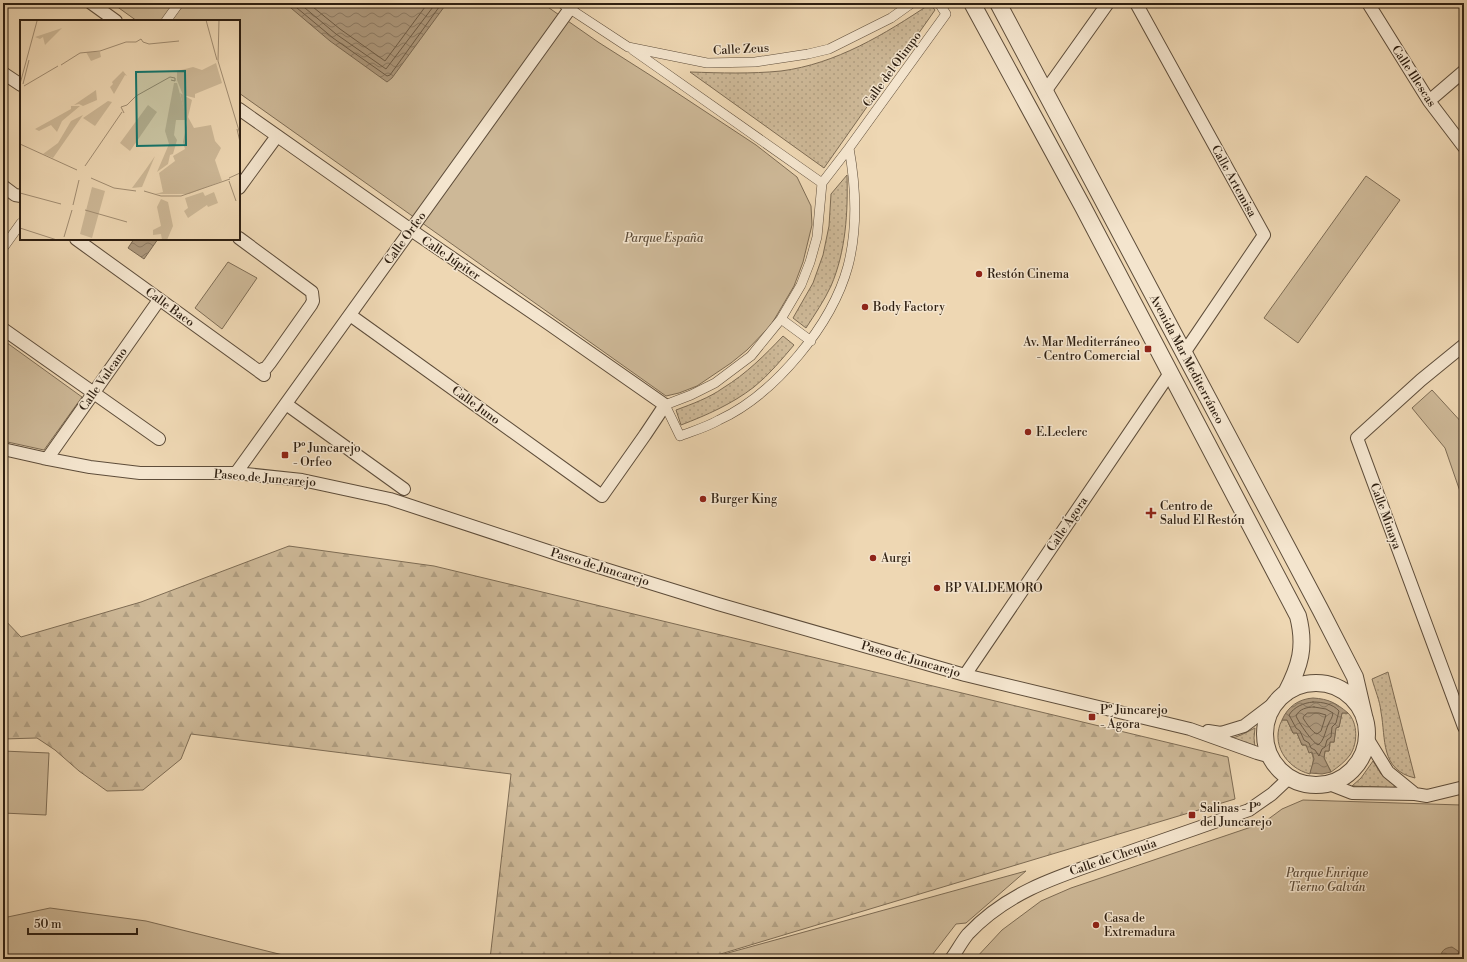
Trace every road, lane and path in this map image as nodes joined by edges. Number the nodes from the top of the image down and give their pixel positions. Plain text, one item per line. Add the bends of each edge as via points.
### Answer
1 (91, 3) edge
2 (179, 3) edge
3 (912, 3) edge
4 (939, 3) edge
5 (972, 3) edge
6 (998, 3) edge
7 (1108, 3) edge
8 (1136, 3) edge
9 (1368, 3) edge
10 (569, 5) edge
11 (115, 20) edge
12 (167, 20) edge
13 (628, 47) junction
14 (1464, 71) edge
15 (3, 73) edge
16 (20, 84) edge
17 (1044, 93) junction
18 (1428, 101) junction
19 (240, 110) edge
20 (277, 136) junction
21 (1464, 147) edge
22 (849, 148) junction
23 (822, 183) junction
24 (3, 186) edge
25 (240, 187) edge
26 (18, 195) edge
27 (20, 224) edge
28 (411, 230) junction
29 (240, 239) edge
30 (77, 240) edge
31 (3, 248) edge
32 (159, 300) junction
33 (350, 315) junction
34 (781, 319) junction
35 (3, 329) edge
36 (811, 341) junction
37 (1464, 345) edge
38 (1184, 353) junction
39 (1170, 373) junction
40 (94, 392) junction
41 (286, 404) junction
42 (665, 405) junction
43 (159, 439) dead end
44 (3, 449) edge
45 (47, 459) junction
46 (236, 473) junction
47 (404, 489) dead end
48 (965, 675) junction
49 (1282, 697) junction
50 (1365, 720) junction
51 (1463, 721) edge
52 (1190, 729) junction
53 (1367, 738) junction
54 (1271, 757) junction
55 (1289, 778) junction
56 (1329, 784) junction
57 (1464, 787) edge
58 (1415, 794) junction
59 (951, 959) edge

1 - 11 street
2 - 12 street
3 - 13 street, Calle Zeus via 891,18 849,40 829,49 808,54 755,62 707,63
4 - 22 street, Calle del Olimpo via 946,14
5 - 39 street, Avenida Mar Mediterráneo
6 - 17 street, Avenida Mar Mediterráneo
7 - 17 street
8 - 38 street, Calle Artemisa via 1264,235
9 - 18 street, Calle Illescas
10 - 13 street, Calle Zeus
10 - 28 street, Calle Orfeo
13 - 23 street
14 - 18 street
15 - 16 street
17 - 38 street, Avenida Mar Mediterráneo
18 - 21 street, Calle Illescas
19 - 20 street, Calle Júpiter
20 - 25 street
20 - 28 street, Calle Júpiter
22 - 23 street, Calle del Olimpo
22 - 36 street via 855,196 850,257 837,296
23 - 34 street via 816,237 810,262 801,285
24 - 26 street
27 - 31 street
28 - 33 street, Calle Orfeo
28 - 42 street, Calle Júpiter
29 - 32 street, Calle Baco via 312,292 311,305 263,369 264,375
30 - 32 street, Calle Baco
32 - 40 street, Calle Vulcano
33 - 41 street, Calle Orfeo
33 - 42 street, Calle Juno via 602,496
34 - 36 street
34 - 42 street via 751,356 715,383
35 - 40 street
36 - 42 street via 784,371 748,403 720,420 680,436
37 - 51 street, Calle Minaya via 1357,438
38 - 50 street, Avenida Mar Mediterráneo via 1355,677
39 - 48 street, Calle Ágora
39 - 49 street, Avenida Mar Mediterráneo via 1298,616 1302,645 1297,672
40 - 43 street
40 - 45 street, Calle Vulcano
41 - 46 street, Calle Orfeo
41 - 47 street
44 - 45 street, Paseo de Juncarejo
45 - 46 street, Paseo de Juncarejo via 140,473
46 - 48 street, Paseo de Juncarejo via 302,480 390,499 710,602
48 - 52 street, Paseo de Juncarejo
49 - 50 street via 1301,686 1317,683 1333,686 1347,694 1358,705
49 - 52 street, Paseo de Juncarejo via 1244,726 1221,733
49 - 54 street via 1269,715 1265,730 1266,746
50 - 53 street
52 - 54 street, Paseo de Juncarejo
53 - 56 street via 1363,754 1355,767
53 - 58 street via 1388,772
54 - 55 street
55 - 56 street via 1304,784
55 - 59 street, Calle de Chequia via 1249,810 1064,874 1028,889 1000,906 979,924
56 - 58 street via 1352,793
57 - 58 street via 1427,796

